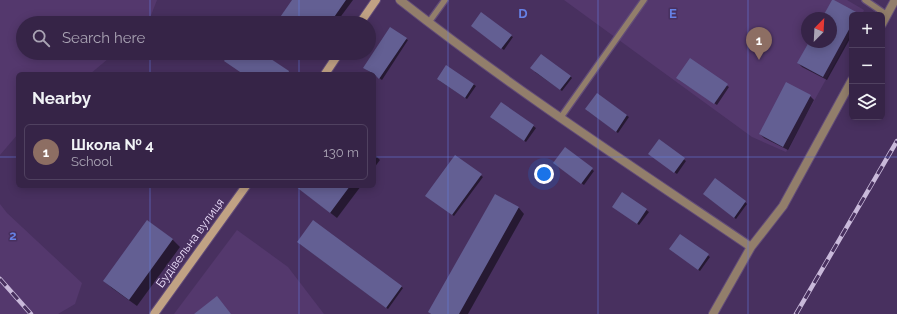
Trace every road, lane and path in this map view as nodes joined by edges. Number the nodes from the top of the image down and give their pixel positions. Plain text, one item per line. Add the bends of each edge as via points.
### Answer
1 (376, 0) edge
2 (400, 0) edge
3 (445, 0) edge
4 (644, 0) edge
5 (865, 0) edge
6 (895, 0) edge
7 (887, 15) junction
8 (365, 16) edge
9 (885, 19) edge
10 (429, 22) junction
11 (334, 60) edge
12 (326, 72) edge
13 (850, 84) edge
14 (561, 117) junction
15 (245, 188) edge
16 (751, 247) junction
17 (154, 314) edge
18 (713, 314) edge

1 - 8 street
2 - 10 street
3 - 10 lane
4 - 14 lane
5 - 7 lane
6 - 7 street
7 - 9 street
10 - 14 street
11 - 12 street
13 - 16 street via 783,206
14 - 16 street
15 - 17 street, Будівельна вулиця
16 - 18 street

